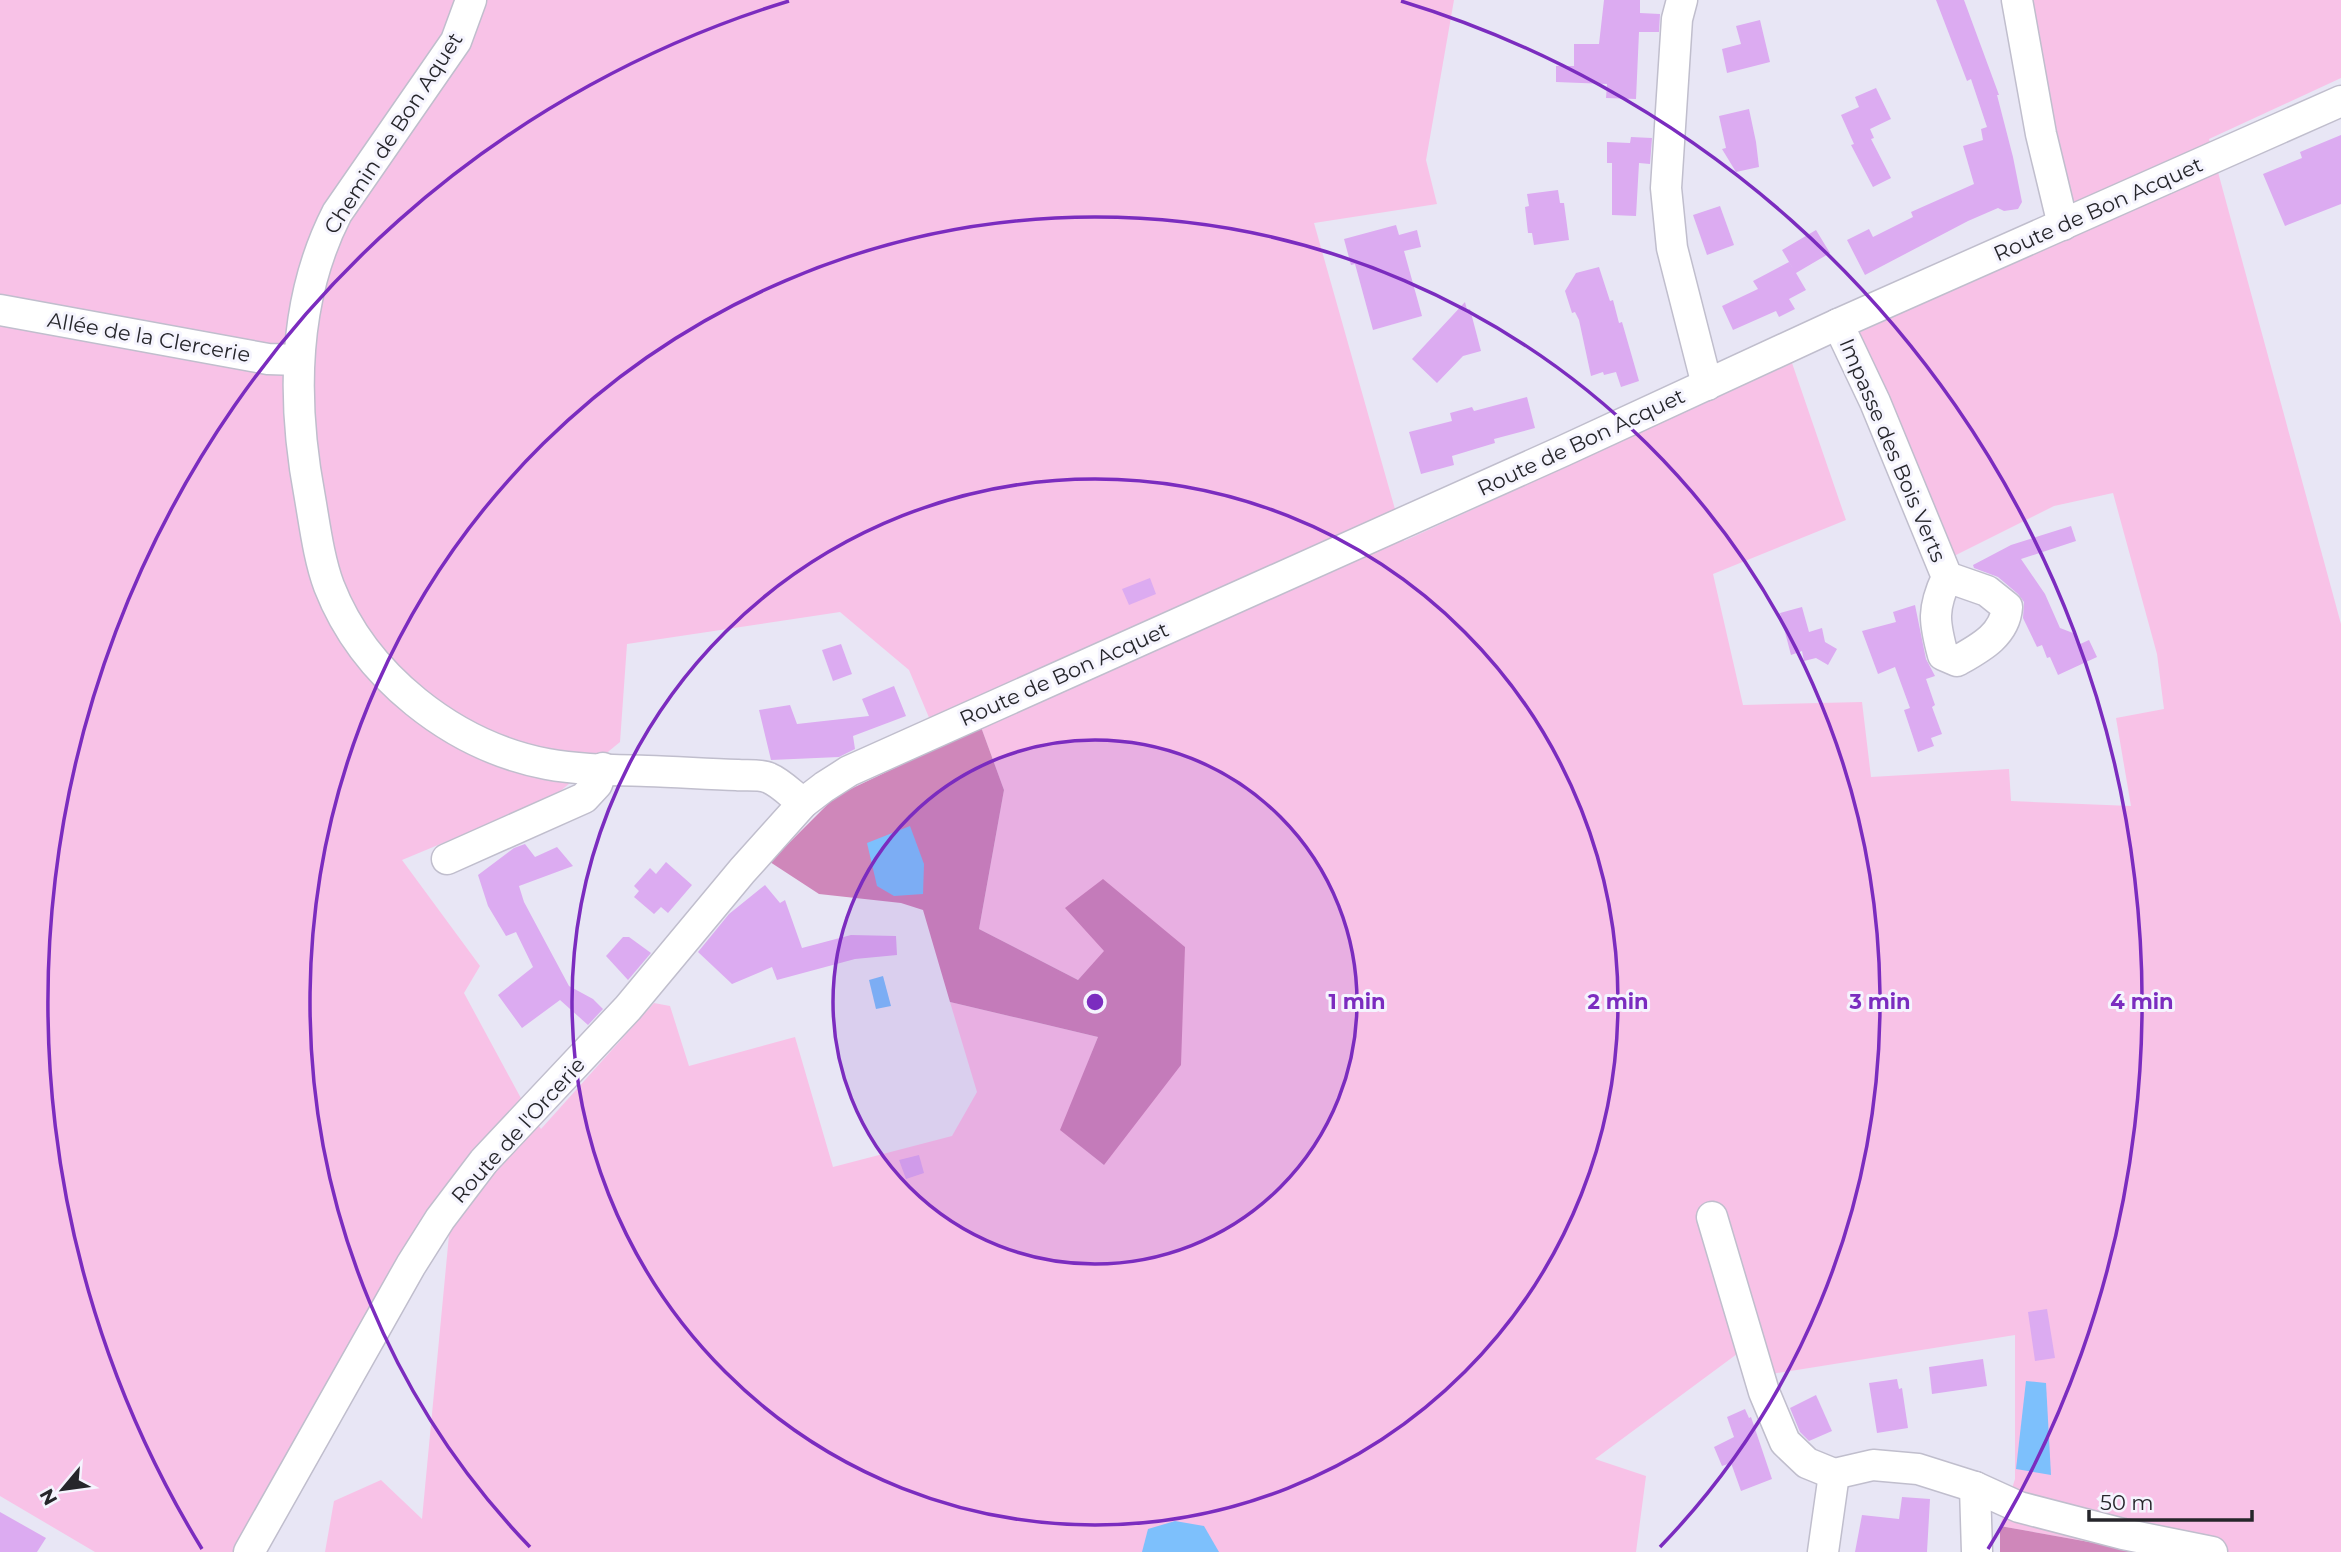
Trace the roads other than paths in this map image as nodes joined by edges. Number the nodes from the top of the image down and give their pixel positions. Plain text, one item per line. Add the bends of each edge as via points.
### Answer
1 (471, 0) edge
2 (1682, 0) edge
3 (2017, 0) edge
4 (2341, 101) edge
5 (2063, 225) junction
6 (0, 310) edge
7 (1838, 324) junction
8 (299, 360) junction
9 (1707, 385) junction
10 (1947, 577) dead end
11 (603, 768) junction
12 (813, 795) junction
13 (447, 859) dead end
14 (1712, 1217) dead end
15 (1834, 1474) junction
16 (1975, 1487) junction
17 (248, 1552) edge
18 (1824, 1552) edge
19 (1977, 1552) edge
20 (2211, 1552) edge

1 - 8 street, Chemin de Bon Aquet via 456,41 363,173 323,241 301,330
2 - 9 street via 1666,188 1672,248
3 - 5 street
4 - 5 street, Route de Bon Acquet
5 - 7 street, Route de Bon Acquet
6 - 8 street, Allée de la Clercerie via 268,359
7 - 9 street, Route de Bon Acquet
7 - 10 street, Impasse des Bois Verts
8 - 11 street, Chemin de Bon Aquet via 305,474 320,552 346,622 377,665 446,725 496,749 547,764
9 - 12 street, Route de Bon Acquet via 849,771
11 - 12 street, Chemin de Bon Aquet via 768,777
11 - 13 street via 597,784 584,797
12 - 17 street, Route de l'Orcerie via 628,1009 484,1161 440,1219
14 - 15 street via 1763,1392 1785,1441 1807,1463
15 - 16 street via 1873,1465 1918,1469
15 - 18 street
16 - 19 street
16 - 20 street via 2032,1510

